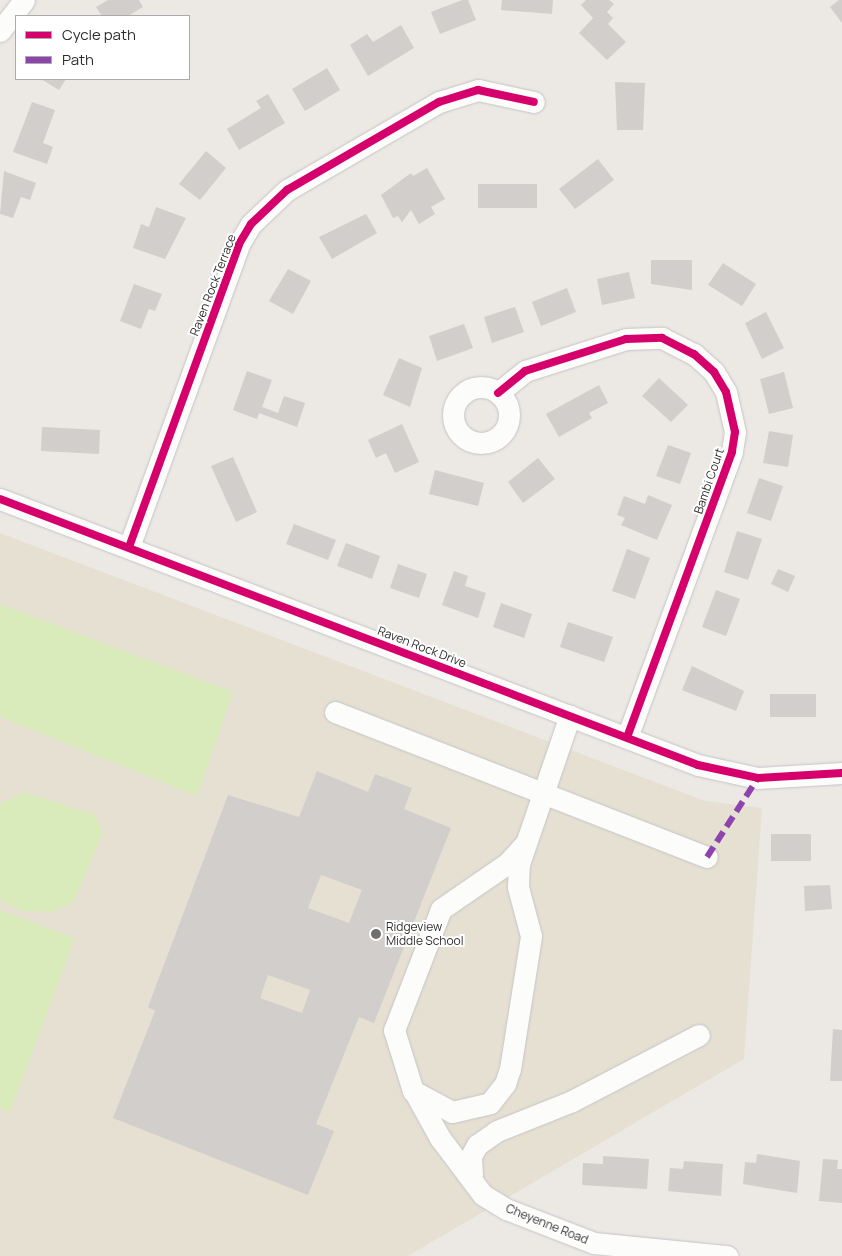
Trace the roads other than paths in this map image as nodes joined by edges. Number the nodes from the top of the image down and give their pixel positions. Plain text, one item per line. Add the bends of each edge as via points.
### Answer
1 (24, 0) edge
2 (0, 31) edge
3 (534, 102) dead end
4 (498, 393) dead end
5 (0, 499) edge
6 (129, 547) junction
7 (335, 712) dead end
8 (570, 715) junction
9 (627, 737) junction
10 (842, 773) edge
11 (543, 791) junction
12 (525, 844) junction
13 (707, 857) dead end
14 (699, 1035) dead end
15 (413, 1091) junction
16 (472, 1175) junction
17 (726, 1256) edge

1 - 2 street
3 - 6 street, Raven Rock Terrace via 478,90 439,102 287,190 251,224 239,244
4 - 9 street, Bambi Court via 525,371 626,339 662,338 700,360 726,392 734,432 732,452
5 - 6 street, Raven Rock Drive
6 - 8 street, Raven Rock Drive
7 - 11 street
8 - 9 street, Raven Rock Drive
8 - 11 street
9 - 10 street, Raven Rock Drive via 698,765 758,778
11 - 12 street
11 - 13 street
12 - 15 street, Cheyenne Road via 508,863 441,909 431,927 394,1030
12 - 15 street via 518,887 531,936 505,1084 490,1103 452,1112
14 - 16 street via 572,1101 497,1131 477,1145 471,1156
15 - 16 street, Cheyenne Road via 440,1138
16 - 17 street, Cheyenne Road via 483,1195 506,1209 594,1243

